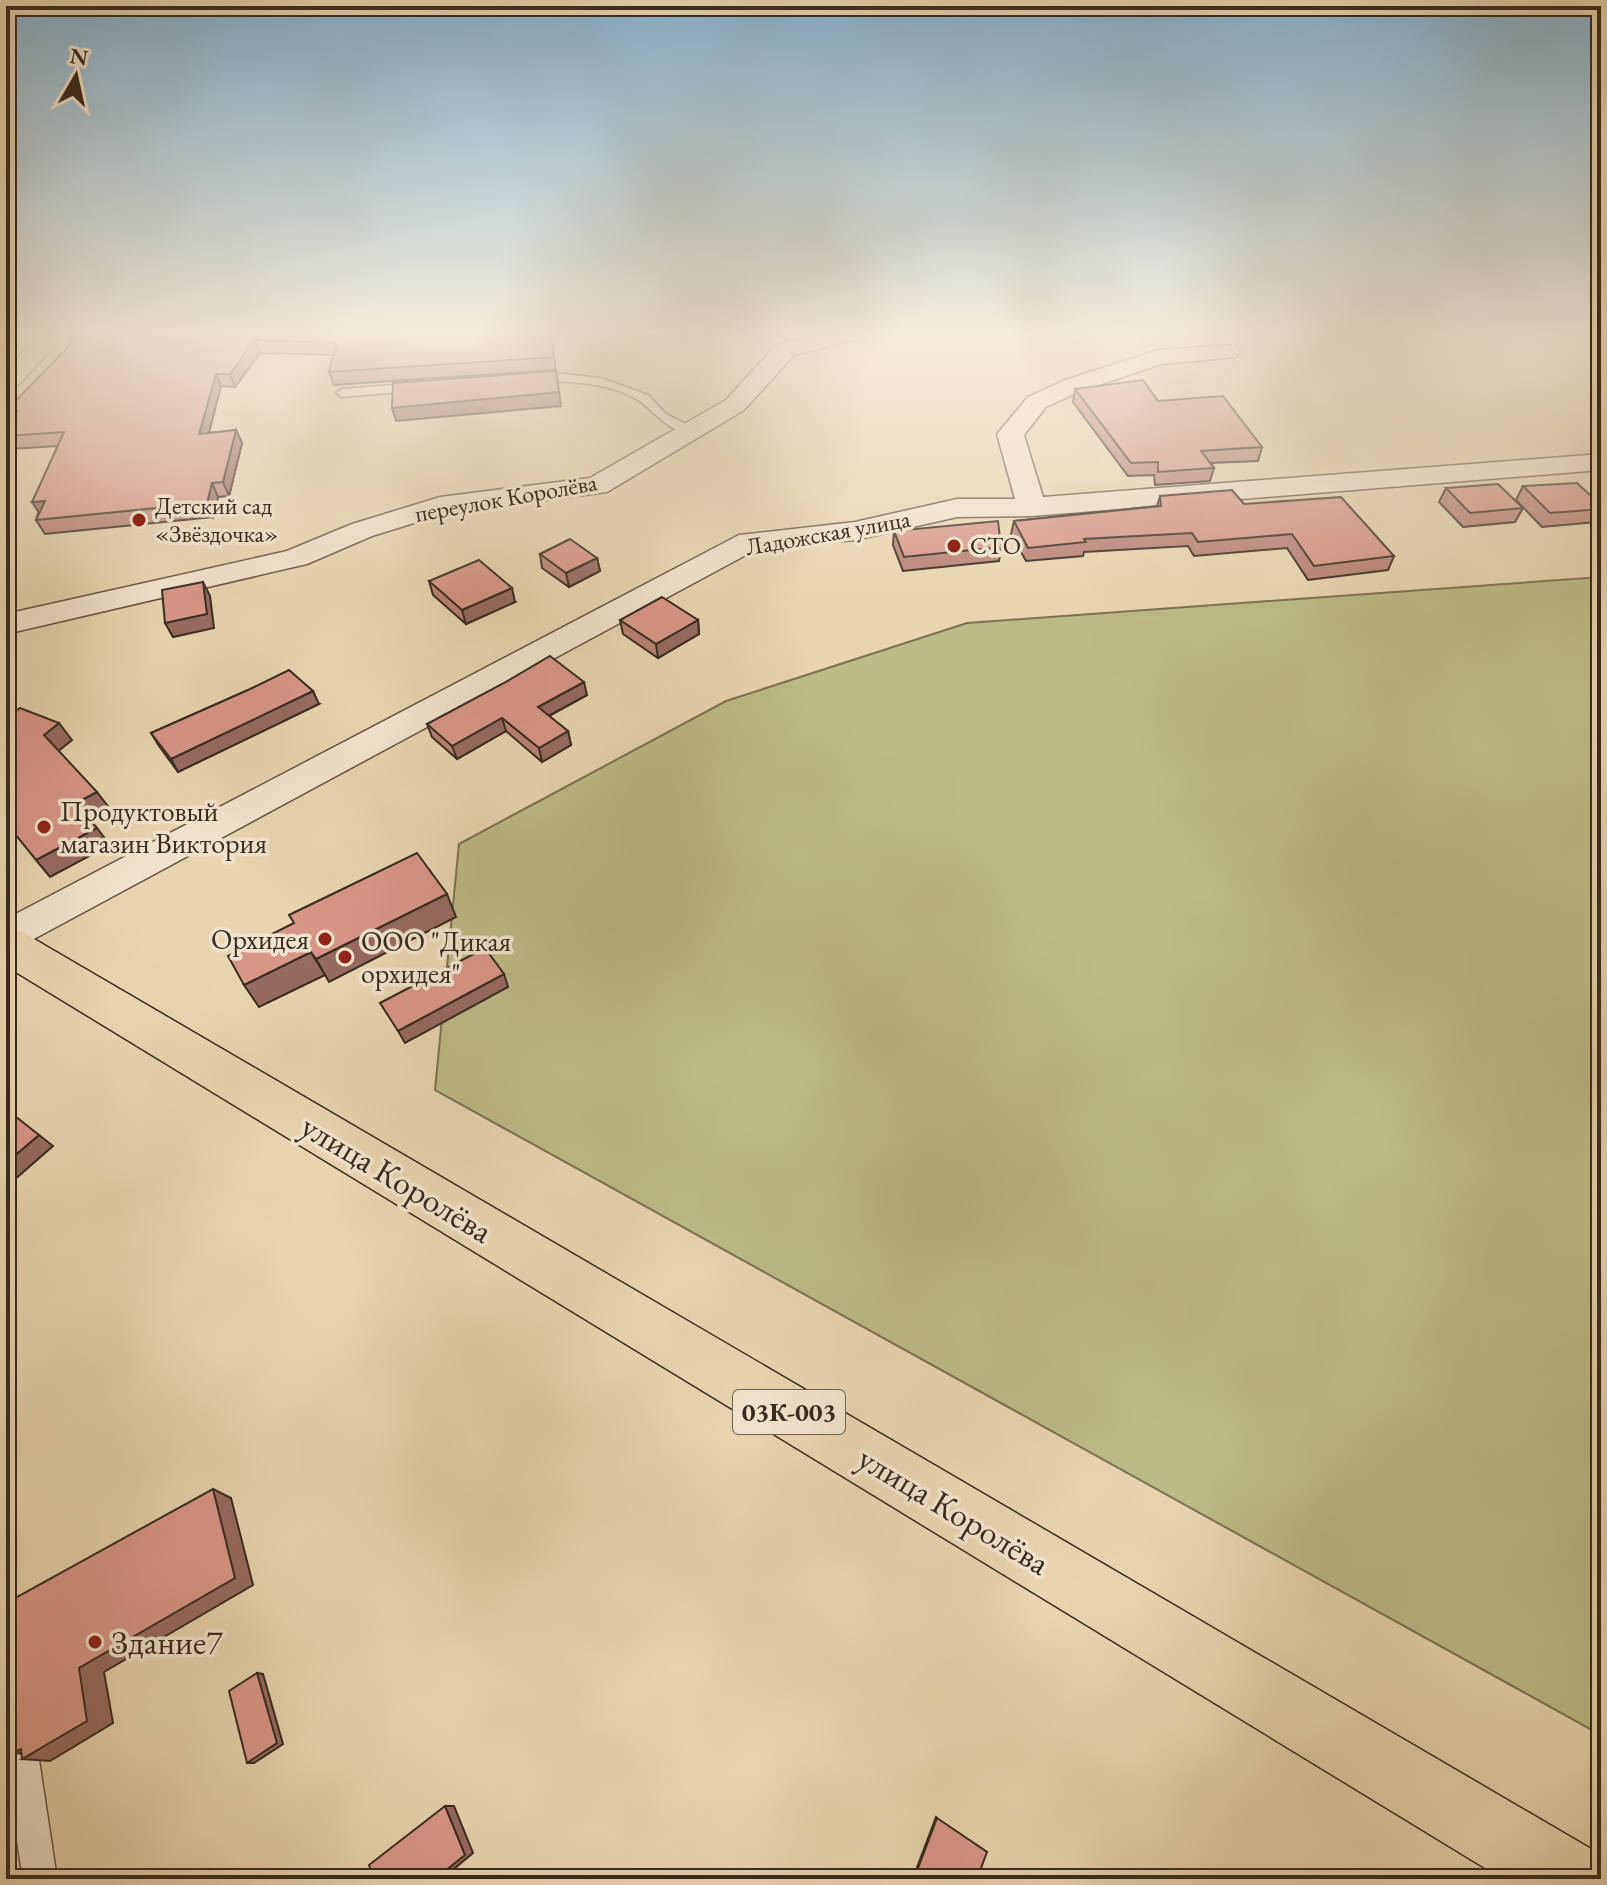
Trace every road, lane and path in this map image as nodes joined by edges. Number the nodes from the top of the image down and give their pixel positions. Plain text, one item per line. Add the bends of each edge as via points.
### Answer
1 (664, 418) edge
2 (713, 418) edge
3 (1024, 418) edge
4 (692, 430) junction
5 (1601, 462) edge
6 (1032, 507) junction
7 (6, 624) edge
8 (6, 941) edge
9 (15, 1705) edge
10 (40, 1879) edge
11 (1572, 1879) edge

1 - 4 lane
2 - 4 street, переулок Королёва
3 - 6 street via 1010,434
4 - 7 street, переулок Королёва via 597,486 440,506 296,558
5 - 6 street, Ладожская улица
6 - 8 street, Ладожская улица via 957,508 855,531 750,541
8 - 11 main road, улица Королёва / 03К-003
9 - 10 lane

